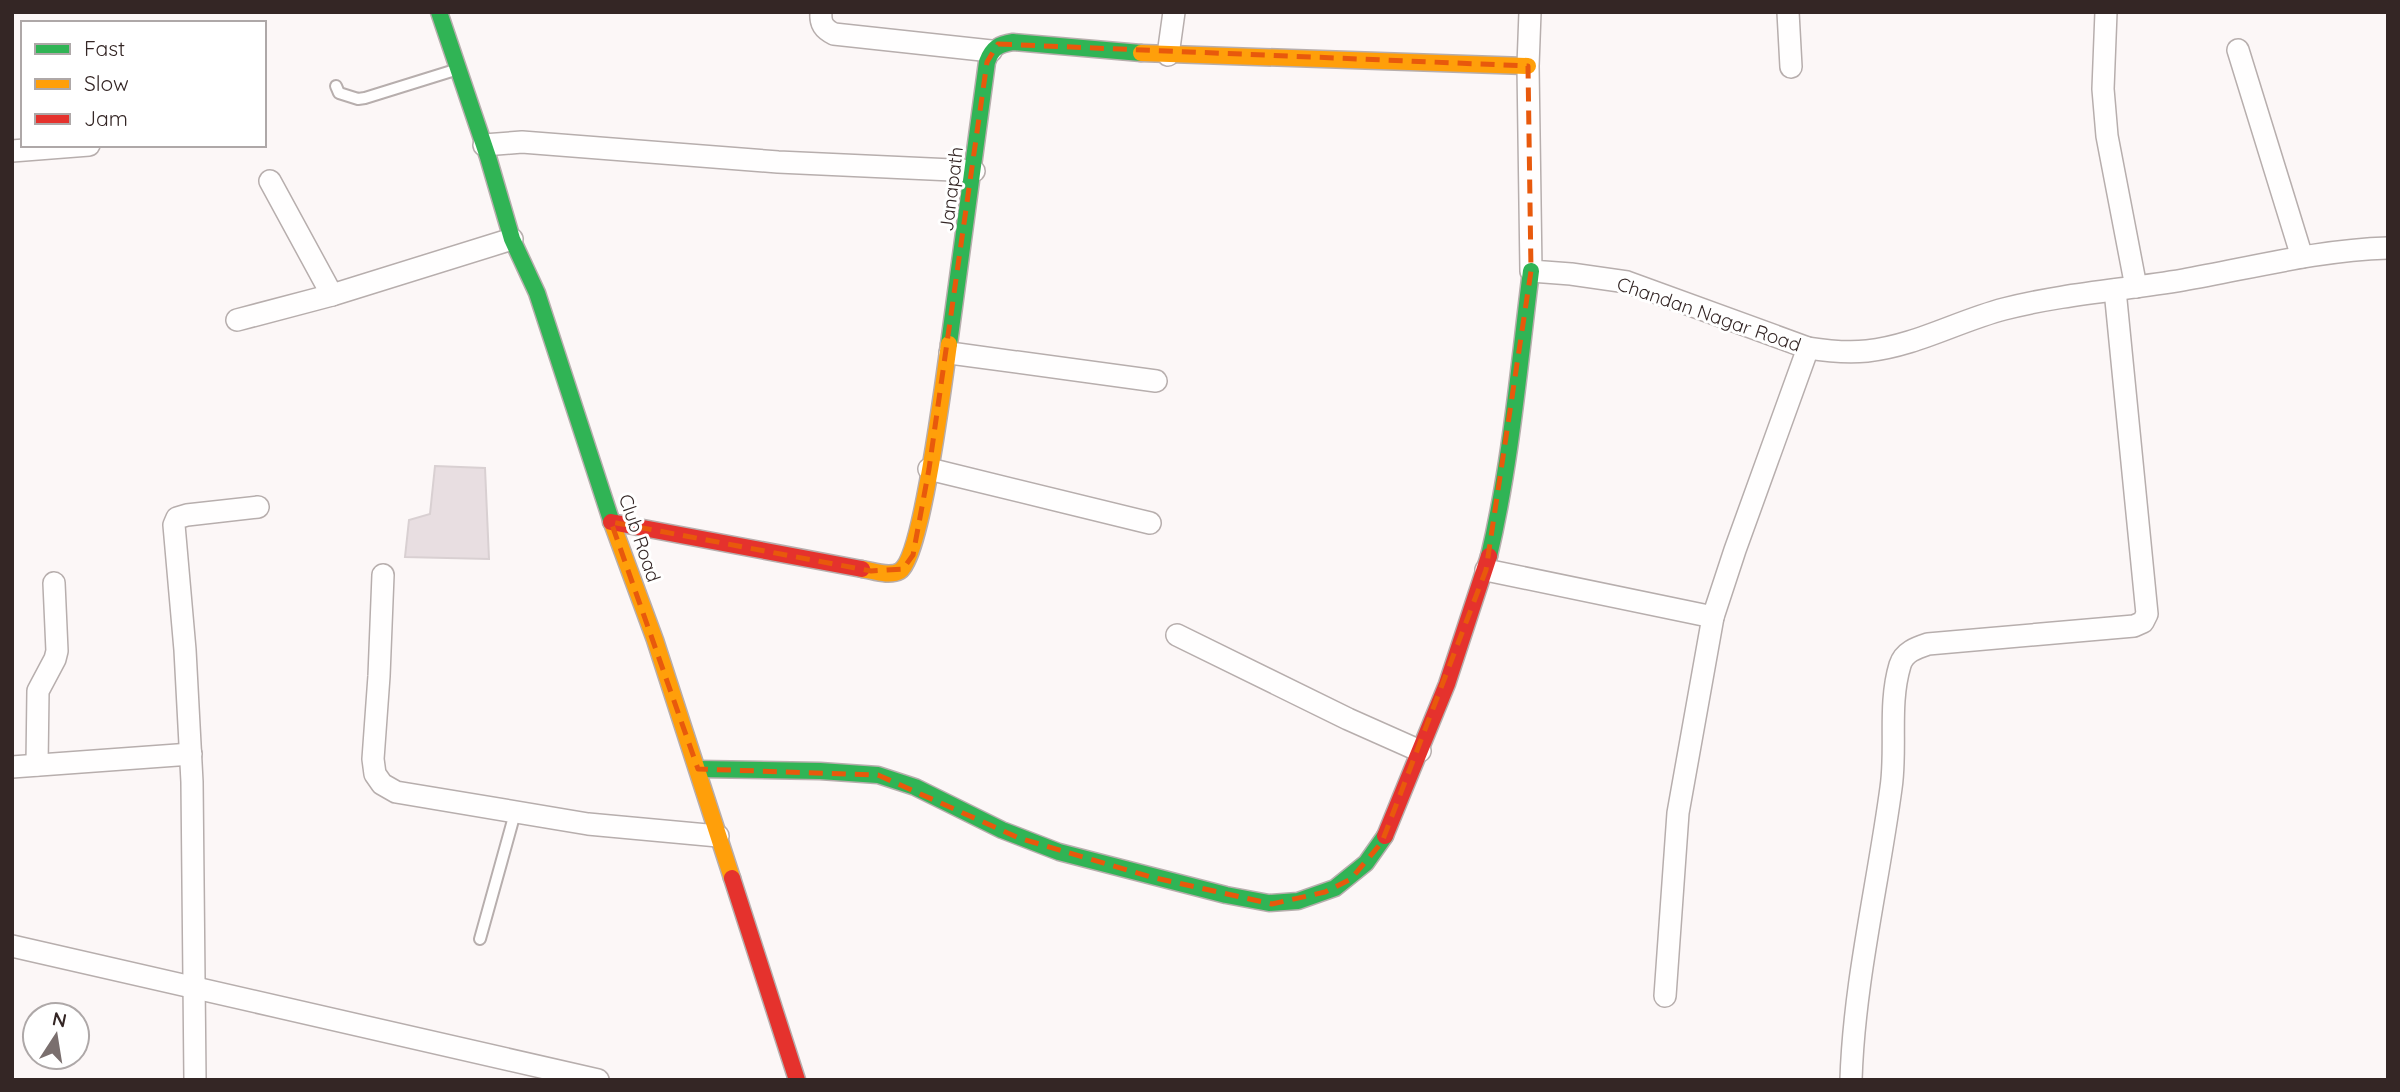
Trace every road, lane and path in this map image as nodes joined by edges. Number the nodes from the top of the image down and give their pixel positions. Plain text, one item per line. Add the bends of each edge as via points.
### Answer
1 (439, 12) edge
2 (821, 12) edge
3 (1174, 12) edge
4 (1530, 12) edge
5 (1788, 12) edge
6 (2106, 12) edge
7 (2238, 50) dead end
8 (991, 51) junction
9 (1168, 55) junction
10 (1528, 66) junction
11 (1791, 67) dead end
12 (458, 69) junction
13 (336, 86) dead end
14 (484, 145) junction
15 (63, 147) edge
16 (12, 151) edge
17 (974, 171) junction
18 (270, 181) dead end
19 (512, 239) junction
20 (2388, 248) edge
21 (2302, 257) junction
22 (1531, 271) junction
23 (2125, 289) junction
24 (332, 295) junction
25 (237, 320) dead end
26 (1808, 348) junction
27 (950, 353) junction
28 (1156, 381) dead end
29 (929, 469) junction
30 (258, 507) dead end
31 (611, 523) junction
32 (1150, 523) dead end
33 (1486, 570) junction
34 (383, 575) dead end
35 (54, 583) dead end
36 (1713, 617) junction
37 (1177, 635) dead end
38 (1420, 751) junction
39 (191, 754) junction
40 (37, 765) junction
41 (12, 767) edge
42 (698, 769) junction
43 (514, 813) junction
44 (718, 836) junction
45 (480, 939) dead end
46 (12, 947) edge
47 (195, 988) junction
48 (1665, 996) dead end
49 (195, 1080) edge
50 (598, 1080) edge
51 (797, 1080) edge
52 (1851, 1080) edge

1 - 12 street, Club Road
2 - 8 street via 821,23 834,34
3 - 9 street
4 - 10 street
5 - 11 street
6 - 23 street via 2103,89
7 - 21 street
8 - 9 street via 998,44 1013,42
8 - 17 street, Janapath
9 - 10 street
10 - 22 street
12 - 13 lane via 365,98 340,93
12 - 14 street, Club Road
14 - 17 street via 522,142 778,162
14 - 19 street, Club Road
15 - 16 street
17 - 27 street, Janapath
18 - 24 street
19 - 24 street
19 - 31 street, Club Road via 537,293
20 - 21 street, Chandan Nagar Road
21 - 23 street, Chandan Nagar Road
22 - 26 street, Chandan Nagar Road via 1626,282
22 - 33 street
23 - 26 street, Chandan Nagar Road via 2001,309 1928,336 1867,351
23 - 52 street via 2147,614 2134,626 1928,644 1912,649 1900,663 1892,784 1858,994
24 - 25 street
26 - 36 street
27 - 28 street
27 - 29 street, Janapath
29 - 31 street, Janapath via 913,555 903,569 891,574
29 - 32 street
30 - 39 street via 187,515 177,518 174,525
31 - 42 street, Club Road
33 - 36 street
33 - 38 street
34 - 43 street via 375,774 396,792
35 - 40 street via 57,650 38,691
36 - 48 street via 1678,813
37 - 38 street
38 - 42 street via 1369,862 1325,892 1272,904 1048,848 877,775
39 - 40 street
39 - 47 street
40 - 41 street
42 - 44 street, Club Road
43 - 44 street
43 - 45 lane
44 - 51 street, Club Road
46 - 47 street
47 - 49 street
47 - 50 street

